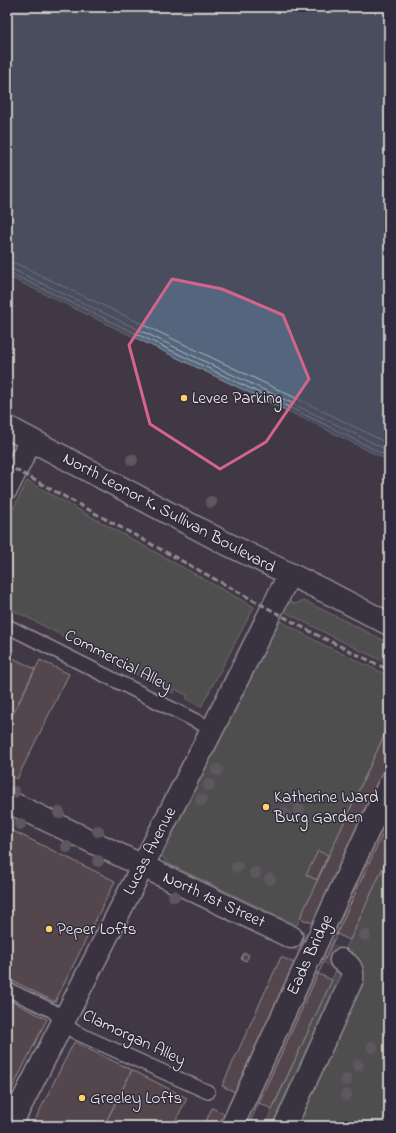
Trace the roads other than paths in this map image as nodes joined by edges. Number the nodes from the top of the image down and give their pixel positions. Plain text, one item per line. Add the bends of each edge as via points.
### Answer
1 (7, 427) edge
2 (31, 440) junction
3 (7, 488) edge
4 (289, 575) junction
5 (333, 595) junction
6 (389, 608) edge
7 (389, 624) edge
8 (7, 626) edge
9 (212, 729) junction
10 (389, 785) edge
11 (7, 801) edge
12 (142, 866) junction
13 (291, 937) tunnel mouth
14 (346, 964) dead end
15 (7, 989) edge
16 (63, 1022) junction
17 (208, 1092) dead end
18 (10, 1126) edge
19 (232, 1126) edge
20 (285, 1126) edge

1 - 2 street, North Leonor K. Sullivan Boulevard
2 - 3 street
2 - 4 street, North Leonor K. Sullivan Boulevard
4 - 5 street, North Leonor K. Sullivan Boulevard
4 - 9 street, Lucas Avenue
5 - 6 street, North Leonor K. Sullivan Boulevard
5 - 7 street, North Leonor K. Sullivan Boulevard
8 - 9 lane, Commercial Alley
9 - 12 street, Lucas Avenue
10 - 19 street, Eads Bridge, bridge
11 - 12 street, North 1st Street
12 - 13 street, North 1st Street
12 - 16 street, Lucas Avenue
14 - 20 street via 352,979 350,985
15 - 16 lane, Clamorgan Alley via 53,1011
16 - 17 lane, Clamorgan Alley via 77,1033
16 - 18 street, Lucas Avenue

